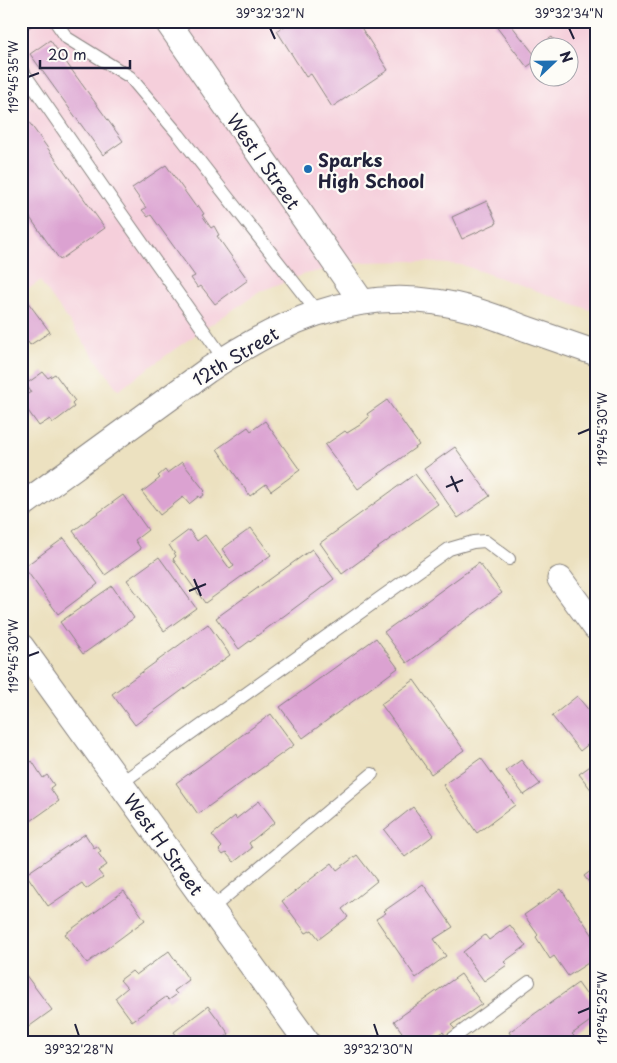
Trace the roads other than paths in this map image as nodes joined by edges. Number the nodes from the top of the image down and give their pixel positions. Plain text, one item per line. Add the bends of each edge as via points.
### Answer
1 (55, 21) edge
2 (167, 21) edge
3 (21, 70) edge
4 (362, 302) junction
5 (318, 313) junction
6 (596, 353) edge
7 (224, 359) junction
8 (21, 506) edge
9 (509, 559) dead end
10 (560, 579) dead end
11 (596, 628) edge
12 (21, 646) edge
13 (372, 774) dead end
14 (120, 783) junction
15 (211, 909) junction
16 (529, 982) dead end
17 (307, 1042) edge
18 (448, 1042) edge

1 - 5 lane via 67,38 130,77
2 - 4 street, West I Street
3 - 7 lane
4 - 5 street, 12th Street
4 - 6 street, 12th Street via 404,299 457,306
5 - 7 street, 12th Street via 271,332
7 - 8 street, 12th Street
9 - 14 lane via 485,541 449,549
10 - 11 street
12 - 14 street, West H Street
13 - 15 lane
14 - 15 street, West H Street
15 - 17 street, West H Street
16 - 18 lane

